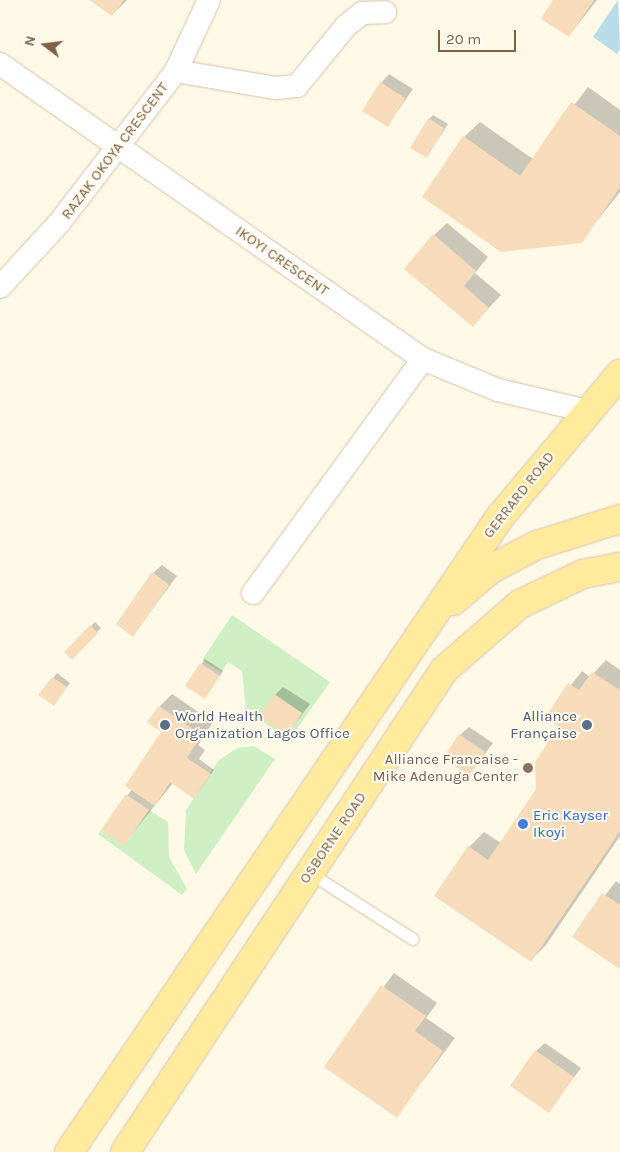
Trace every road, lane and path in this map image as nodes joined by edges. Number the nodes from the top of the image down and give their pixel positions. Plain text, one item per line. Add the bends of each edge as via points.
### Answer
1 (209, 0) edge
2 (385, 12) dead end
3 (0, 64) edge
4 (176, 71) junction
5 (119, 146) junction
6 (0, 287) edge
7 (423, 359) junction
8 (620, 374) edge
9 (587, 411) junction
10 (620, 519) edge
11 (619, 567) edge
12 (253, 593) dead end
13 (427, 623) junction
14 (310, 873) junction
15 (413, 939) dead end
16 (69, 1152) edge
17 (125, 1152) edge

1 - 4 street, RAZAK OKOYA CRESCENT
2 - 4 street via 362,13 346,26 297,86 275,88
3 - 5 street, IKOYI CRESCENT
4 - 5 street, RAZAK OKOYA CRESCENT
5 - 6 street, RAZAK OKOYA CRESCENT via 59,224
5 - 7 street, IKOYI CRESCENT
7 - 9 street, IKOYI CRESCENT via 498,390
7 - 12 street
8 - 9 main road, GERRARD ROAD
9 - 13 main road, GERRARD ROAD via 500,517
10 - 13 main road via 529,549 491,569
11 - 14 main road, OSBORNE ROAD via 561,582 520,604 444,670
13 - 16 main road
14 - 15 lane
14 - 17 main road, OSBORNE ROAD

